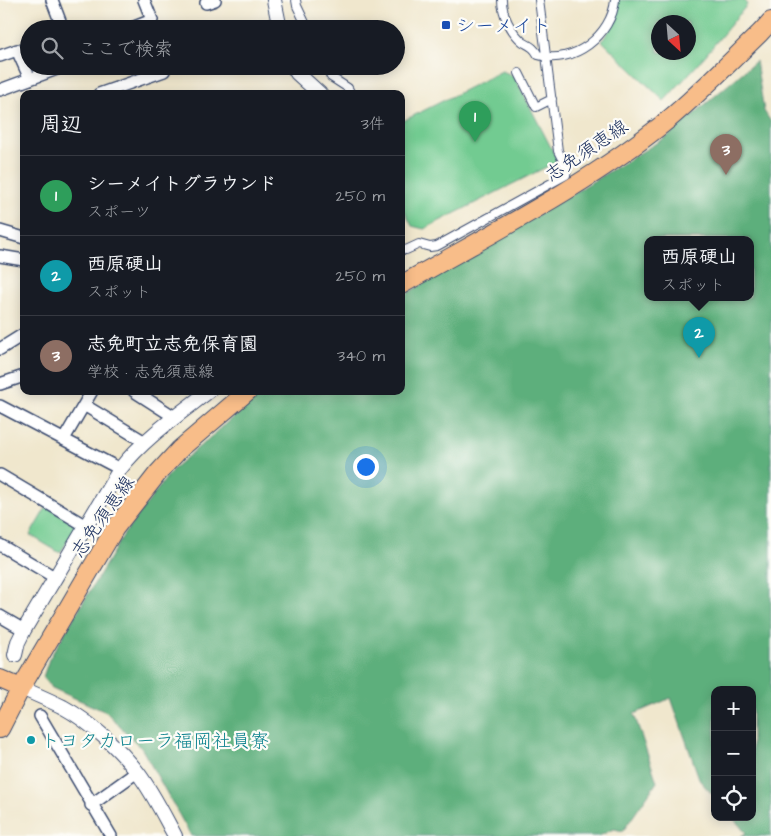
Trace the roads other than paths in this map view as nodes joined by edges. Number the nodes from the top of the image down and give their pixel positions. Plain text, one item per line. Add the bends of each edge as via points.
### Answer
1 (52, 0) edge
2 (144, 0) edge
3 (274, 0) edge
4 (296, 0) edge
5 (502, 0) edge
6 (538, 0) edge
7 (615, 0) edge
8 (60, 20) edge
9 (152, 20) edge
10 (278, 20) edge
11 (304, 20) edge
12 (771, 20) edge
13 (0, 56) edge
14 (20, 57) edge
15 (546, 57) junction
16 (519, 73) dead end
17 (28, 75) edge
18 (41, 75) edge
19 (153, 75) edge
20 (300, 75) edge
21 (330, 75) edge
22 (30, 79) junction
23 (0, 90) edge
24 (110, 90) edge
25 (316, 90) edge
26 (349, 90) edge
27 (552, 99) junction
28 (0, 231) edge
29 (20, 237) edge
30 (405, 250) edge
31 (0, 256) edge
32 (20, 259) edge
33 (405, 283) edge
34 (20, 336) edge
35 (0, 349) edge
36 (20, 377) edge
37 (0, 384) edge
38 (90, 395) edge
39 (140, 395) edge
40 (204, 395) edge
41 (243, 395) edge
42 (84, 405) junction
43 (0, 406) edge
44 (176, 418) junction
45 (64, 439) junction
46 (145, 442) junction
47 (120, 469) junction
48 (0, 475) edge
49 (86, 526) junction
50 (0, 545) edge
51 (56, 578) junction
52 (0, 616) edge
53 (24, 630) junction
54 (15, 655) dead end
55 (0, 679) edge
56 (21, 688) junction
57 (40, 716) dead end
58 (0, 729) edge
59 (137, 772) junction
60 (91, 805) junction
61 (111, 836) edge
62 (175, 836) edge

1 - 8 street
2 - 9 street
3 - 10 street
4 - 11 street
5 - 15 street via 502,8 513,33
6 - 15 street
7 - 15 street via 612,18 591,44 574,52
12 - 33 main road, 志免須恵線 via 675,113 624,152 572,187
13 - 14 street via 17,50
15 - 27 street
16 - 27 street via 536,107
17 - 22 street
18 - 22 street
19 - 24 street
20 - 25 street
21 - 26 street
22 - 23 street
27 - 30 street via 558,151 567,169 566,174 437,246 419,244
28 - 29 street
31 - 32 street
34 - 35 street
36 - 37 street
38 - 42 street
39 - 44 street
40 - 44 street
41 - 56 main road, 志免須恵線 via 180,449 115,528
42 - 45 street
42 - 46 street
43 - 45 street
44 - 46 street
45 - 47 street
46 - 47 street
47 - 49 street
48 - 49 street
49 - 51 street
50 - 51 street
51 - 53 street
52 - 53 street
53 - 54 street
55 - 56 main road
56 - 58 main road, 志免須恵線
56 - 59 street via 86,722
57 - 60 street
59 - 60 street
59 - 62 street
60 - 61 street

